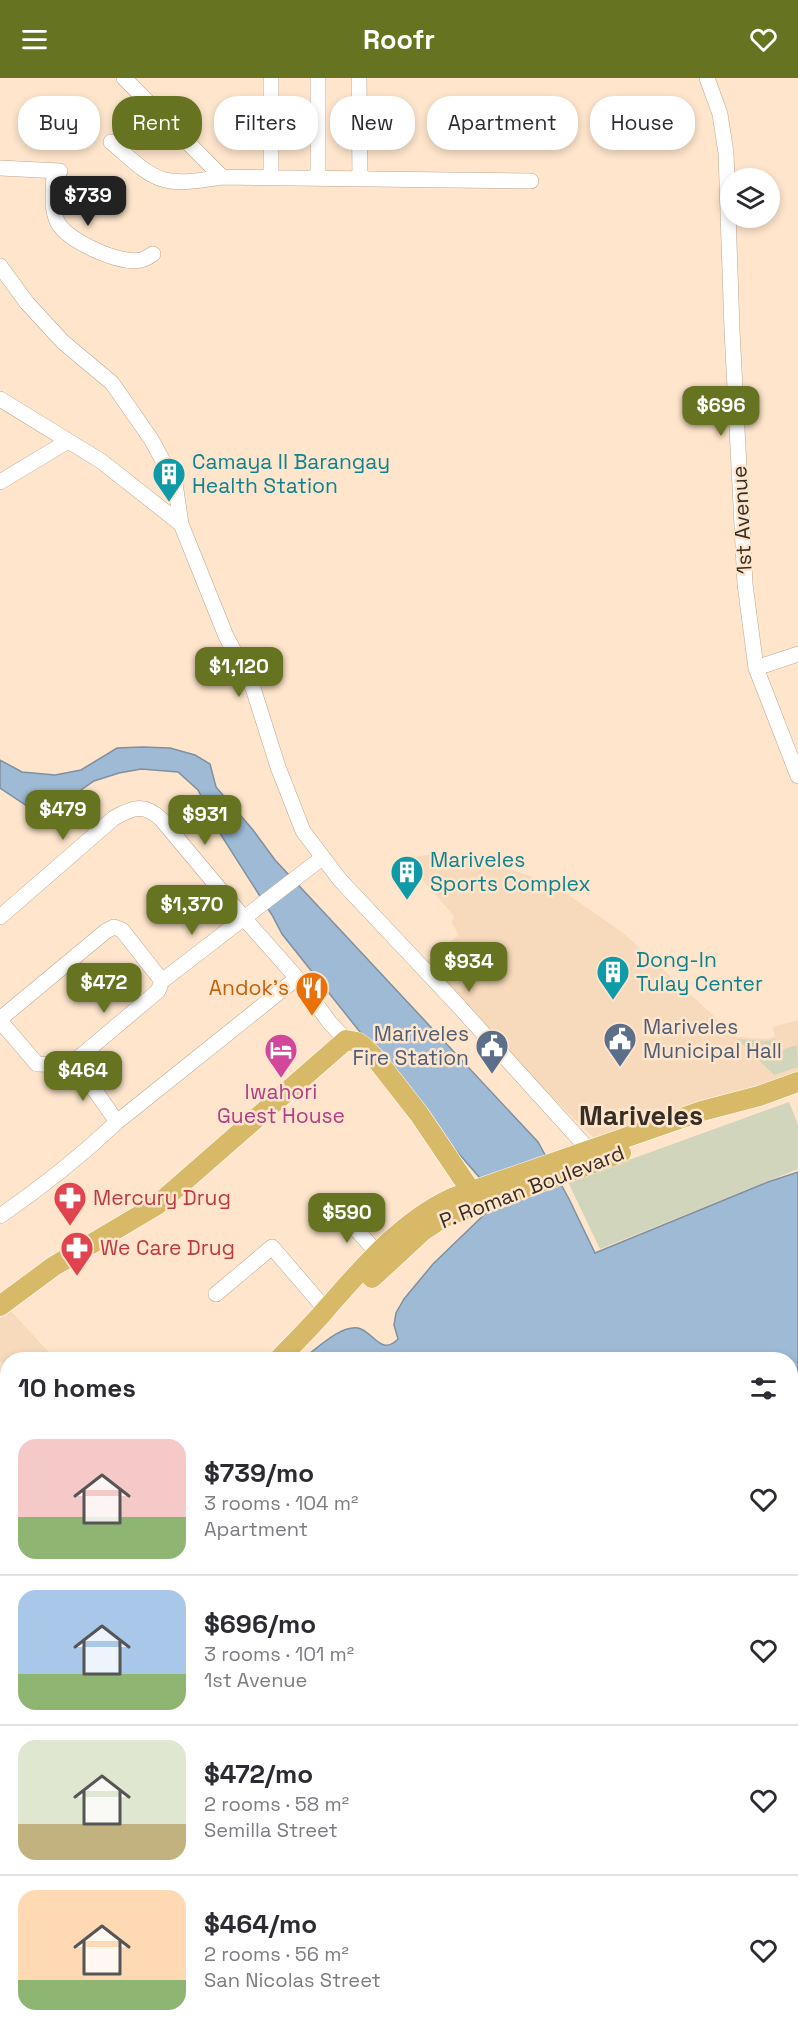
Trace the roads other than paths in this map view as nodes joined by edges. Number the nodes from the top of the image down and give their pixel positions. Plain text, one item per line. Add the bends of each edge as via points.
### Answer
1 (124, 78) edge
2 (271, 78) edge
3 (318, 78) edge
4 (359, 78) edge
5 (707, 78) edge
6 (111, 142) dead end
7 (0, 168) edge
8 (222, 177) junction
9 (271, 178) junction
10 (318, 178) junction
11 (360, 179) junction
12 (531, 181) dead end
13 (153, 254) dead end
14 (0, 266) edge
15 (0, 399) edge
16 (68, 441) junction
17 (0, 482) edge
18 (181, 524) junction
19 (798, 654) edge
20 (756, 668) junction
21 (798, 776) edge
22 (322, 858) junction
23 (0, 917) edge
24 (243, 917) junction
25 (297, 978) junction
26 (162, 981) junction
27 (0, 1020) edge
28 (346, 1040) junction
29 (70, 1065) junction
30 (798, 1082) edge
31 (759, 1096) junction
32 (117, 1122) junction
33 (589, 1150) junction
34 (564, 1167) junction
35 (480, 1193) junction
36 (341, 1212) dead end
37 (0, 1216) edge
38 (378, 1254) junction
39 (216, 1294) dead end
40 (0, 1306) edge
41 (326, 1310) junction
42 (286, 1352) edge

1 - 8 street
2 - 9 street
3 - 10 street
4 - 11 street
5 - 20 street, 1st Avenue via 720,114 726,153 745,584
6 - 8 street via 164,180 188,182
7 - 13 street via 57,171 54,210 58,224 94,250 125,261 142,260
8 - 9 street
9 - 10 street
10 - 11 street
11 - 12 street
14 - 18 street via 63,342 112,383 151,439 175,483
15 - 16 street
16 - 17 street
16 - 18 street via 101,461
18 - 22 street via 226,636 253,688 303,831
19 - 20 street
20 - 21 street, 1st Avenue
22 - 24 street
22 - 33 street
23 - 24 street via 114,818 143,808 162,820
24 - 25 street
24 - 26 street
25 - 28 street
25 - 32 street
26 - 27 street via 122,930 114,927
26 - 29 street via 158,991
27 - 29 street via 37,1064
28 - 35 main road via 357,1042 376,1059
28 - 40 main road via 157,1205 54,1266
29 - 32 street
30 - 31 main road, P. Roman Boulevard
31 - 33 main road, P. Roman Boulevard
31 - 34 main road, P. Roman Boulevard via 705,1124
32 - 37 street via 40,1189
33 - 34 main road, P. Roman Boulevard
34 - 35 main road, P. Roman Boulevard
35 - 38 main road, P. Roman Boulevard via 435,1205
35 - 41 main road, P. Roman Boulevard via 423,1231 348,1301
36 - 38 street
38 - 41 main road, P. Roman Boulevard
39 - 41 street via 272,1247
41 - 42 main road, P. Roman Boulevard

